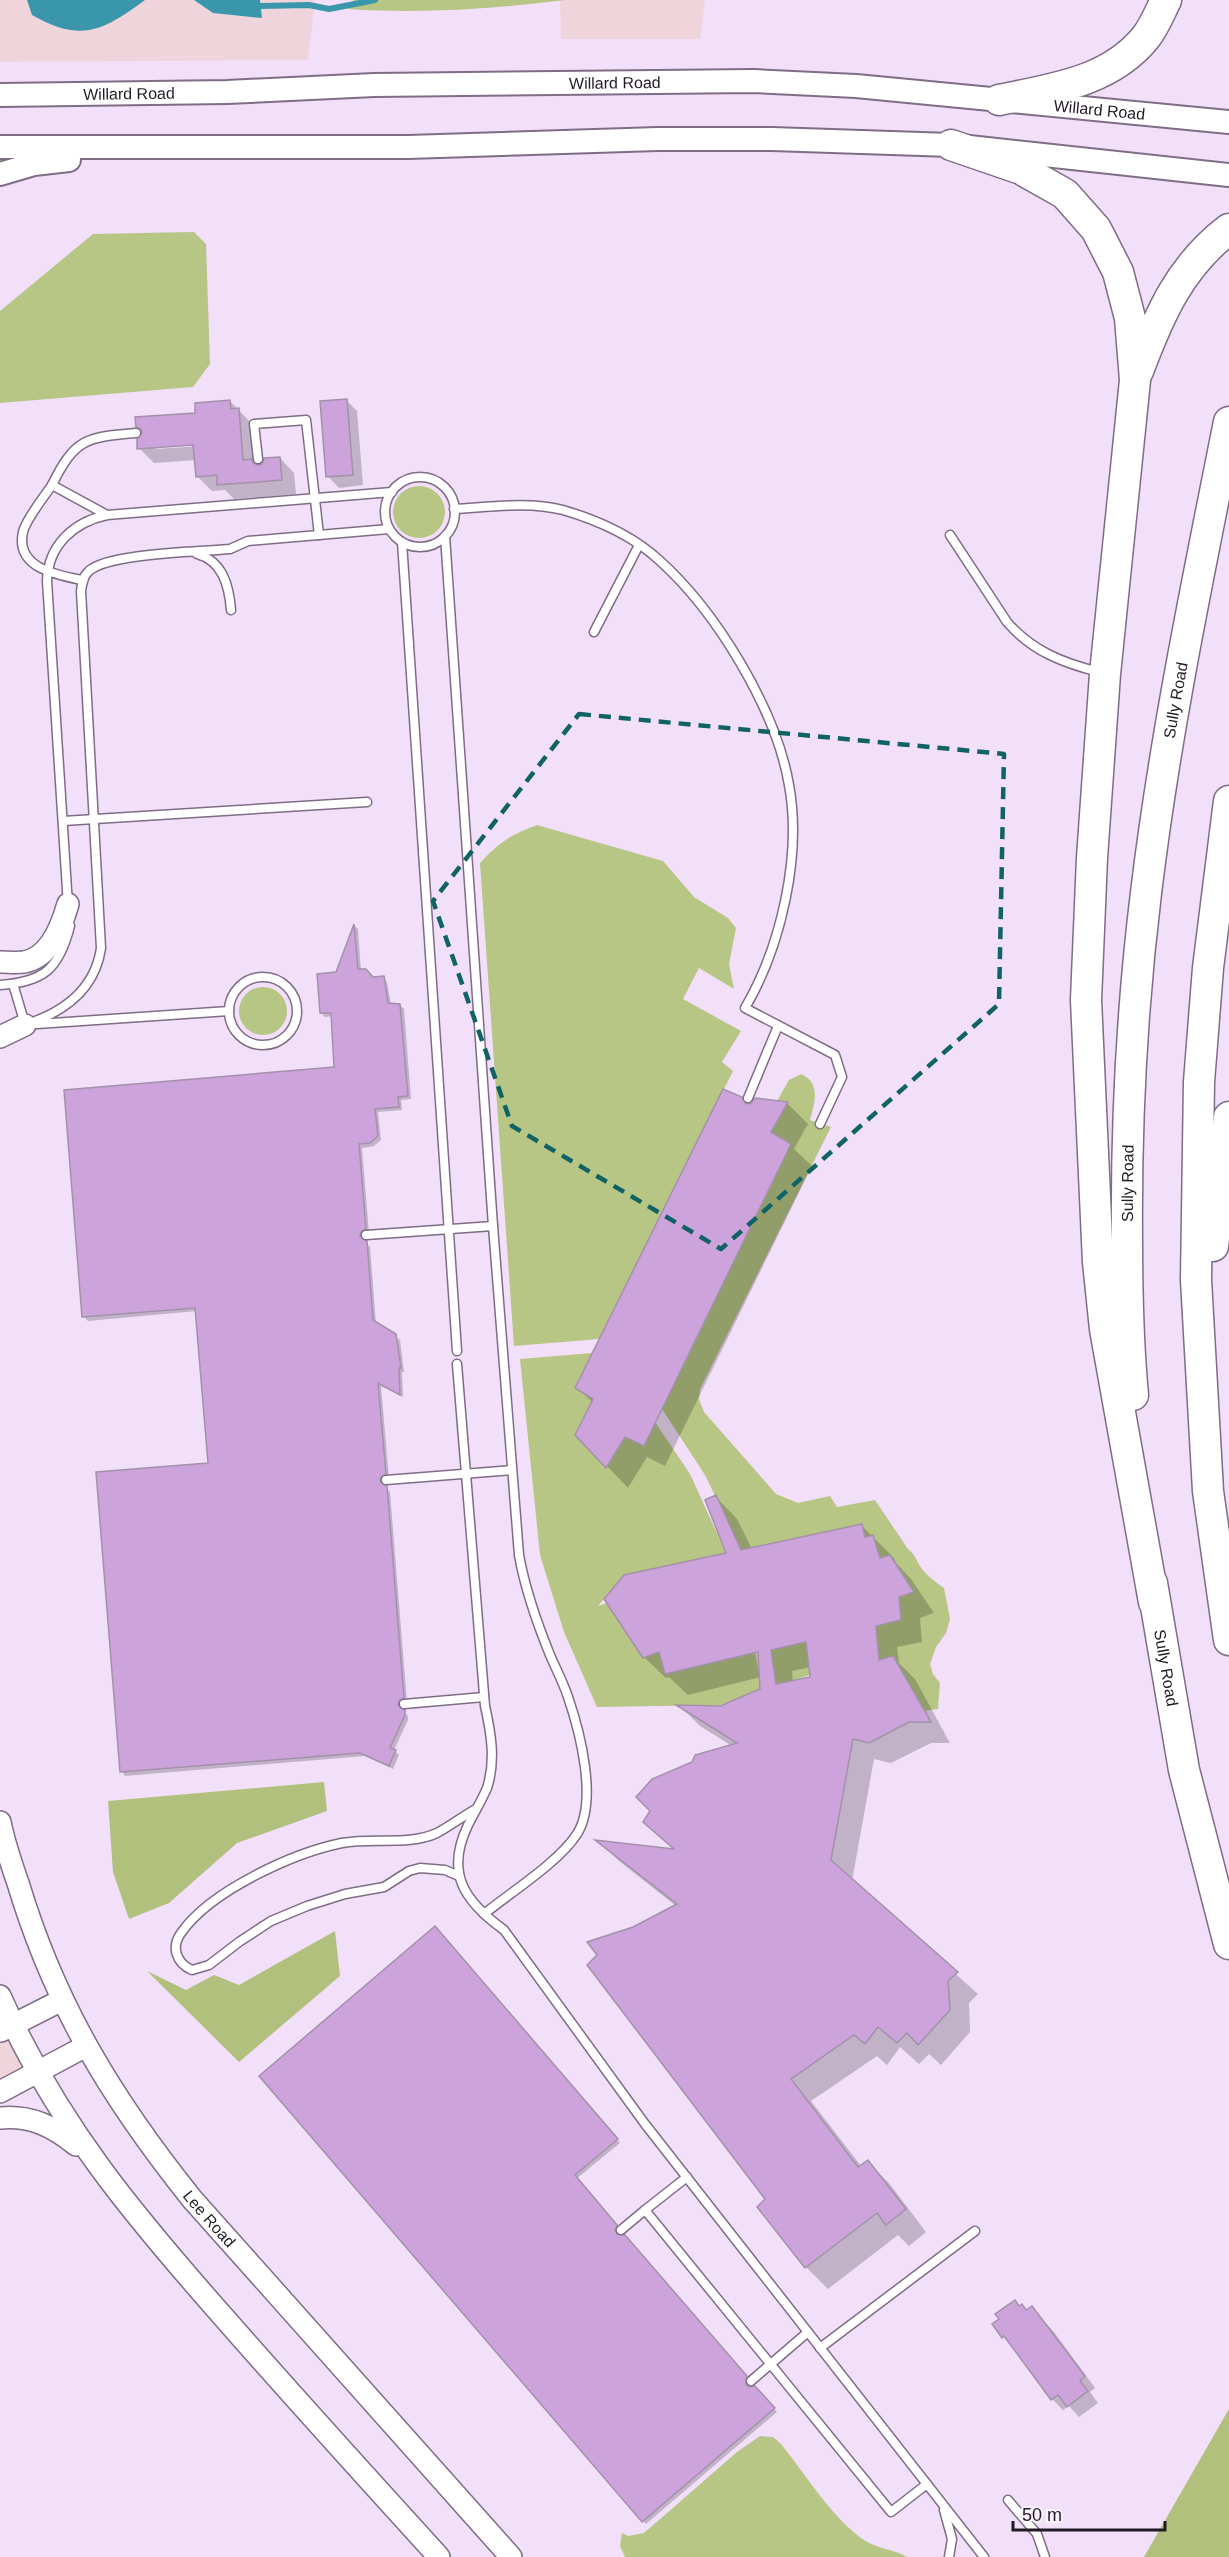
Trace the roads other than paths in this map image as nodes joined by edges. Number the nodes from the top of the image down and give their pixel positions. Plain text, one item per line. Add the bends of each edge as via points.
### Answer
1 (1166, 0) edge
2 (0, 95) edge
3 (999, 100) junction
4 (1228, 122) edge
5 (951, 145) junction
6 (0, 147) edge
7 (171, 148) junction
8 (0, 174) edge
9 (1224, 174) edge
10 (1218, 237) edge
11 (1135, 380) junction
12 (1229, 422) edge
13 (136, 433) dead end
14 (258, 459) dead end
15 (52, 485) junction
16 (392, 492) junction
17 (315, 498) junction
18 (454, 509) junction
19 (107, 515) junction
20 (389, 529) junction
21 (319, 535) junction
22 (950, 535) dead end
23 (445, 536) junction
24 (402, 542) junction
25 (639, 545) junction
26 (191, 553) junction
27 (47, 573) junction
28 (82, 580) junction
29 (231, 610) dead end
30 (594, 632) dead end
31 (1105, 674) junction
32 (1229, 801) edge
33 (367, 802) dead end
34 (95, 820) junction
35 (63, 821) junction
36 (68, 904) junction
37 (0, 962) edge
38 (13, 984) junction
39 (0, 985) edge
40 (229, 1011) junction
41 (25, 1025) junction
42 (778, 1026) junction
43 (0, 1027) edge
44 (0, 1036) edge
45 (748, 1098) dead end
46 (1229, 1117) edge
47 (820, 1124) dead end
48 (493, 1226) junction
49 (449, 1229) junction
50 (366, 1235) dead end
51 (457, 1351) dead end
52 (457, 1364) dead end
53 (512, 1470) junction
54 (466, 1474) junction
55 (386, 1480) dead end
56 (1208, 1491) junction
57 (1154, 1602) junction
58 (1229, 1640) edge
59 (484, 1697) junction
60 (404, 1704) dead end
61 (476, 1808) junction
62 (0, 1822) edge
63 (459, 1876) junction
64 (483, 1914) junction
65 (1229, 1944) edge
66 (0, 1996) edge
67 (62, 2000) junction
68 (6, 2028) edge
69 (86, 2046) junction
70 (37, 2073) junction
71 (0, 2092) edge
72 (0, 2118) edge
73 (91, 2157) junction
74 (687, 2177) junction
75 (645, 2210) junction
76 (621, 2230) dead end
77 (975, 2231) dead end
78 (808, 2332) junction
79 (820, 2348) junction
80 (772, 2365) junction
81 (751, 2381) dead end
82 (927, 2484) junction
83 (1008, 2500) dead end
84 (942, 2504) junction
85 (439, 2557) edge
86 (511, 2557) edge
87 (949, 2557) edge
88 (984, 2557) edge
89 (1045, 2557) edge

1 - 3 highway via 1146,37 1117,64 1076,84
2 - 3 main road, Willard Road via 227,92 374,85 754,81
3 - 4 main road, Willard Road
5 - 7 main road via 734,138 408,147
5 - 9 main road
5 - 11 highway via 1021,169 1065,194 1096,229 1118,272 1127,307
6 - 7 main road
7 - 8 main road via 34,164
10 - 11 highway via 1174,290 1153,330
11 - 31 highway
12 - 57 highway, Sully Road via 1158,807 1130,1076 1127,1257 1132,1386
13 - 15 lane via 98,438 76,447
14 - 17 lane via 254,424 306,420
15 - 19 lane
15 - 27 lane via 23,531 24,552
16 - 17 lane
16 - 18 lane via 414,478 434,480 450,495
16 - 20 lane via 385,510
17 - 19 lane
17 - 21 lane
18 - 23 lane via 452,526
18 - 25 lane via 522,505 558,509 607,527
19 - 27 lane via 79,524 64,537
20 - 21 lane
20 - 24 lane
21 - 26 lane via 248,541 230,549
22 - 31 lane via 1016,633 1058,661
23 - 24 lane via 427,546
23 - 48 lane
24 - 49 lane
25 - 30 lane
25 - 42 lane via 686,588 729,646 767,713 785,766 791,800 789,879 774,944 746,1008
26 - 28 lane via 108,560
26 - 29 lane via 207,557 218,566
27 - 28 lane
27 - 35 lane
28 - 34 lane
31 - 57 highway via 1086,1000 1098,1262 1112,1371
32 - 56 highway via 1198,1082 1196,1280
33 - 34 lane
34 - 35 lane
34 - 41 lane via 102,930 99,964 65,1006
35 - 36 lane
36 - 37 street via 56,937 38,956 26,962
36 - 38 lane via 70,926 56,964 43,974
38 - 39 lane
38 - 41 lane
40 - 40 lane via 236,1032 261,1045 281,1040 290,1032 297,1014 292,994 284,984 263,977 243,983 234,992
40 - 41 lane
41 - 43 lane
41 - 44 street
42 - 45 lane
42 - 47 lane via 835,1055 842,1077
46 - 56 highway via 1214,1230 1208,1354
48 - 49 lane
48 - 53 lane
49 - 50 lane
49 - 51 lane
52 - 54 lane
53 - 54 lane
53 - 64 lane via 522,1571 572,1710 584,1760 586,1802 577,1835 564,1850
54 - 55 lane
54 - 59 lane
56 - 58 highway
57 - 65 highway, Sully Road via 1184,1770
59 - 60 lane
59 - 61 lane via 492,1743 491,1767 487,1788
61 - 63 lane via 460,1846
61 - 63 lane via 436,1833 342,1843 255,1875 228,1891 186,1926 178,1937 177,1956 180,1963 192,1970 209,1965 271,1921 345,1894 384,1887 409,1871 433,1868
62 - 67 street, Lee Road via 31,1928
63 - 64 lane via 470,1900
64 - 74 lane via 504,1930
66 - 68 street
67 - 68 street
67 - 69 street, Lee Road
68 - 70 street
69 - 70 street
69 - 86 street, Lee Road via 147,2143 192,2199
70 - 71 street
70 - 73 street
72 - 73 street via 16,2116 49,2127
73 - 85 street via 152,2236
74 - 75 lane
74 - 78 lane
75 - 76 lane
75 - 80 lane
77 - 79 lane
78 - 79 lane
78 - 80 lane
79 - 82 lane
80 - 81 lane
80 - 82 lane via 891,2512
82 - 84 lane
83 - 89 lane via 1036,2534
84 - 87 lane via 952,2539
84 - 88 lane

